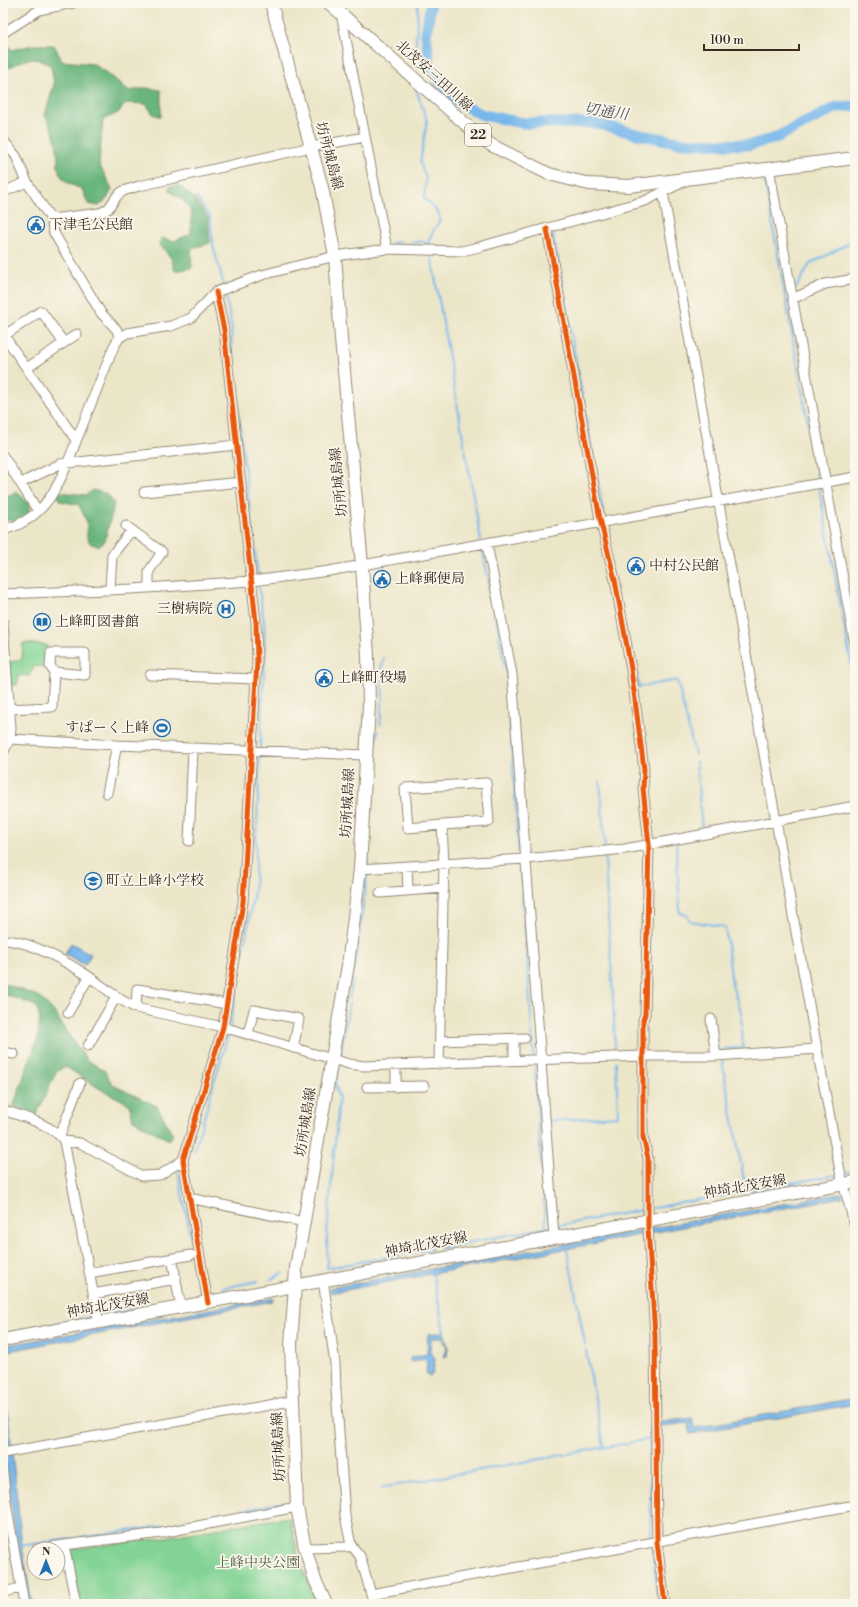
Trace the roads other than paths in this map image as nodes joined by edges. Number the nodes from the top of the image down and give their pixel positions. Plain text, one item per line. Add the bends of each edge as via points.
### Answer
1 (73, 3) edge
2 (271, 3) edge
3 (329, 3) edge
4 (40, 6) edge
5 (340, 8) edge
6 (3, 33) edge
7 (365, 137) junction
8 (3, 140) edge
9 (311, 147) junction
10 (855, 158) edge
11 (769, 168) junction
12 (27, 182) junction
13 (665, 187) junction
14 (3, 192) edge
15 (50, 219) junction
16 (547, 229) junction
17 (387, 249) junction
18 (335, 256) junction
19 (855, 279) edge
20 (216, 292) junction
21 (792, 299) junction
22 (77, 334) dead end
23 (4, 337) edge
24 (119, 338) junction
25 (64, 343) junction
26 (27, 368) junction
27 (76, 440) junction
28 (236, 445) junction
29 (3, 456) edge
30 (69, 464) junction
31 (855, 477) edge
32 (241, 482) junction
33 (826, 482) junction
34 (21, 483) junction
35 (144, 492) dead end
36 (718, 502) junction
37 (38, 511) junction
38 (602, 523) junction
39 (3, 530) edge
40 (483, 545) junction
41 (362, 565) junction
42 (252, 581) junction
43 (149, 587) junction
44 (110, 589) junction
45 (3, 594) edge
46 (3, 623) edge
47 (855, 645) edge
48 (54, 672) dead end
49 (150, 676) dead end
50 (256, 679) junction
51 (8, 709) junction
52 (10, 739) junction
53 (117, 746) junction
54 (193, 749) junction
55 (257, 751) junction
56 (3, 753) edge
57 (366, 755) junction
58 (107, 793) dead end
59 (855, 806) edge
60 (776, 820) junction
61 (442, 825) junction
62 (189, 841) dead end
63 (649, 845) junction
64 (525, 859) junction
65 (444, 864) junction
66 (407, 867) junction
67 (360, 869) junction
68 (444, 888) junction
69 (408, 890) junction
70 (380, 893) dead end
71 (3, 940) edge
72 (89, 977) junction
73 (116, 997) junction
74 (227, 1004) junction
75 (136, 1008) junction
76 (68, 1013) dead end
77 (712, 1019) dead end
78 (223, 1026) junction
79 (248, 1034) junction
80 (524, 1038) dead end
81 (514, 1039) junction
82 (440, 1041) junction
83 (88, 1046) dead end
84 (293, 1048) junction
85 (817, 1049) junction
86 (3, 1052) edge
87 (14, 1054) dead end
88 (643, 1056) junction
89 (716, 1056) junction
90 (332, 1059) junction
91 (536, 1059) junction
92 (514, 1060) junction
93 (439, 1064) junction
94 (396, 1065) junction
95 (80, 1083) dead end
96 (424, 1086) dead end
97 (368, 1087) dead end
98 (396, 1087) junction
99 (3, 1110) edge
100 (62, 1138) junction
101 (183, 1160) junction
102 (848, 1189) edge
103 (189, 1198) junction
104 (304, 1222) junction
105 (855, 1226) edge
106 (648, 1228) junction
107 (554, 1237) junction
108 (191, 1255) dead end
109 (172, 1258) junction
110 (89, 1274) junction
111 (176, 1279) junction
112 (323, 1280) junction
113 (295, 1286) junction
114 (93, 1294) junction
115 (208, 1302) junction
116 (181, 1308) junction
117 (99, 1323) junction
118 (3, 1340) edge
119 (292, 1401) junction
120 (3, 1453) edge
121 (3, 1474) edge
122 (855, 1505) edge
123 (297, 1507) junction
124 (657, 1542) junction
125 (66, 1545) edge
126 (351, 1545) junction
127 (304, 1548) junction
128 (66, 1555) edge
129 (21, 1588) junction
130 (3, 1592) edge
131 (372, 1594) junction
132 (24, 1604) edge
133 (76, 1604) edge
134 (326, 1604) edge
135 (374, 1604) edge
136 (665, 1604) edge

1 - 4 street
2 - 9 main road, 坊所城島線
3 - 5 main road, 北茂安三田川線 / 22
4 - 6 street
5 - 7 street
5 - 13 main road, 北茂安三田川線 / 22 via 491,145 549,174 589,184
7 - 9 street
7 - 17 street
8 - 12 street via 16,156
9 - 15 street via 139,186 123,191 108,209 100,213
9 - 18 main road, 坊所城島線 via 322,187
10 - 11 main road, 22
11 - 13 main road, 22 via 690,178
11 - 21 street
12 - 14 street
12 - 15 street
13 - 16 street via 645,201
13 - 36 street
15 - 24 street via 54,233 101,313 117,330
16 - 17 street via 462,250
16 - 38 street
17 - 18 street
18 - 20 street via 262,275
18 - 41 main road, 坊所城島線
19 - 21 street via 825,284
20 - 24 street via 191,318 171,326 128,333
20 - 28 street via 224,330
21 - 33 street
22 - 25 street
23 - 25 street via 41,311
23 - 26 street
24 - 27 street
25 - 26 street
26 - 27 street
27 - 30 street
28 - 30 street
28 - 32 street
29 - 34 street
30 - 34 street via 60,464
30 - 37 street via 60,482
31 - 33 street
32 - 35 street
32 - 42 street
33 - 36 street
33 - 47 street
34 - 37 street
36 - 38 street
36 - 60 street
37 - 39 street via 28,520
38 - 40 street
38 - 63 street via 631,669 644,769 643,788
40 - 41 street
40 - 64 street via 512,674
41 - 42 street
41 - 57 main road, 坊所城島線 via 369,705
42 - 43 street
42 - 50 street via 256,622
43 - 44 street
43 - 44 street via 149,571 162,552 128,528 112,555
44 - 45 street
46 - 51 street
48 - 51 street via 52,707
49 - 50 street
50 - 55 street
51 - 52 street
52 - 53 street
52 - 56 street
53 - 54 street
53 - 58 street
54 - 55 street
54 - 62 street
55 - 57 street
55 - 74 street via 243,902
57 - 67 main road, 坊所城島線
59 - 60 street
60 - 63 street
60 - 85 street
61 - 61 street via 489,822 486,783 405,788 408,828
61 - 65 street
63 - 64 street
63 - 88 street
64 - 65 street
64 - 91 street
65 - 66 street
65 - 68 street
66 - 67 street
66 - 69 street
67 - 90 main road, 坊所城島線 via 348,965
68 - 69 street
68 - 82 street
69 - 70 street
71 - 72 street via 26,943
72 - 73 street
72 - 76 street
73 - 75 street
73 - 83 street
74 - 75 street via 137,989
74 - 78 street
75 - 78 street
77 - 89 street
78 - 79 street
78 - 101 street
79 - 84 street
79 - 84 street via 254,1010 299,1019
80 - 81 street
81 - 82 street
81 - 92 street
82 - 93 street
84 - 90 street
85 - 89 street
85 - 102 street
86 - 87 street
88 - 89 street
88 - 91 street
88 - 106 street via 643,1137 648,1158
90 - 94 street via 364,1066
90 - 104 main road, 坊所城島線
91 - 92 street
91 - 107 street
92 - 93 street
93 - 94 street
94 - 98 street
95 - 100 street
96 - 98 street
97 - 98 street
99 - 100 street via 38,1123
100 - 101 street via 80,1143 142,1176 160,1175
100 - 110 street
101 - 103 street
102 - 105 street
102 - 106 main road, 神埼北茂安線
103 - 104 street
103 - 115 street
104 - 113 main road, 坊所城島線
106 - 107 main road, 神埼北茂安線
106 - 124 street via 655,1335
107 - 112 main road, 神埼北茂安線
108 - 109 street
109 - 110 street
109 - 111 street
110 - 114 street
111 - 114 street
111 - 116 street
112 - 113 main road, 神埼北茂安線
112 - 126 street via 335,1363 345,1516
113 - 115 main road, 神埼北茂安線
113 - 119 main road, 坊所城島線 via 291,1345
114 - 117 street
115 - 116 main road, 神埼北茂安線
116 - 117 main road, 神埼北茂安線
117 - 118 main road, 神埼北茂安線
119 - 120 street
119 - 123 main road, 坊所城島線
121 - 129 street
122 - 124 street
123 - 125 street via 161,1533
123 - 127 main road, 坊所城島線
124 - 131 street
124 - 136 street
126 - 127 street via 347,1548
126 - 131 street via 360,1556
127 - 134 main road, 坊所城島線
128 - 133 street
129 - 130 street
129 - 132 street
131 - 135 street

